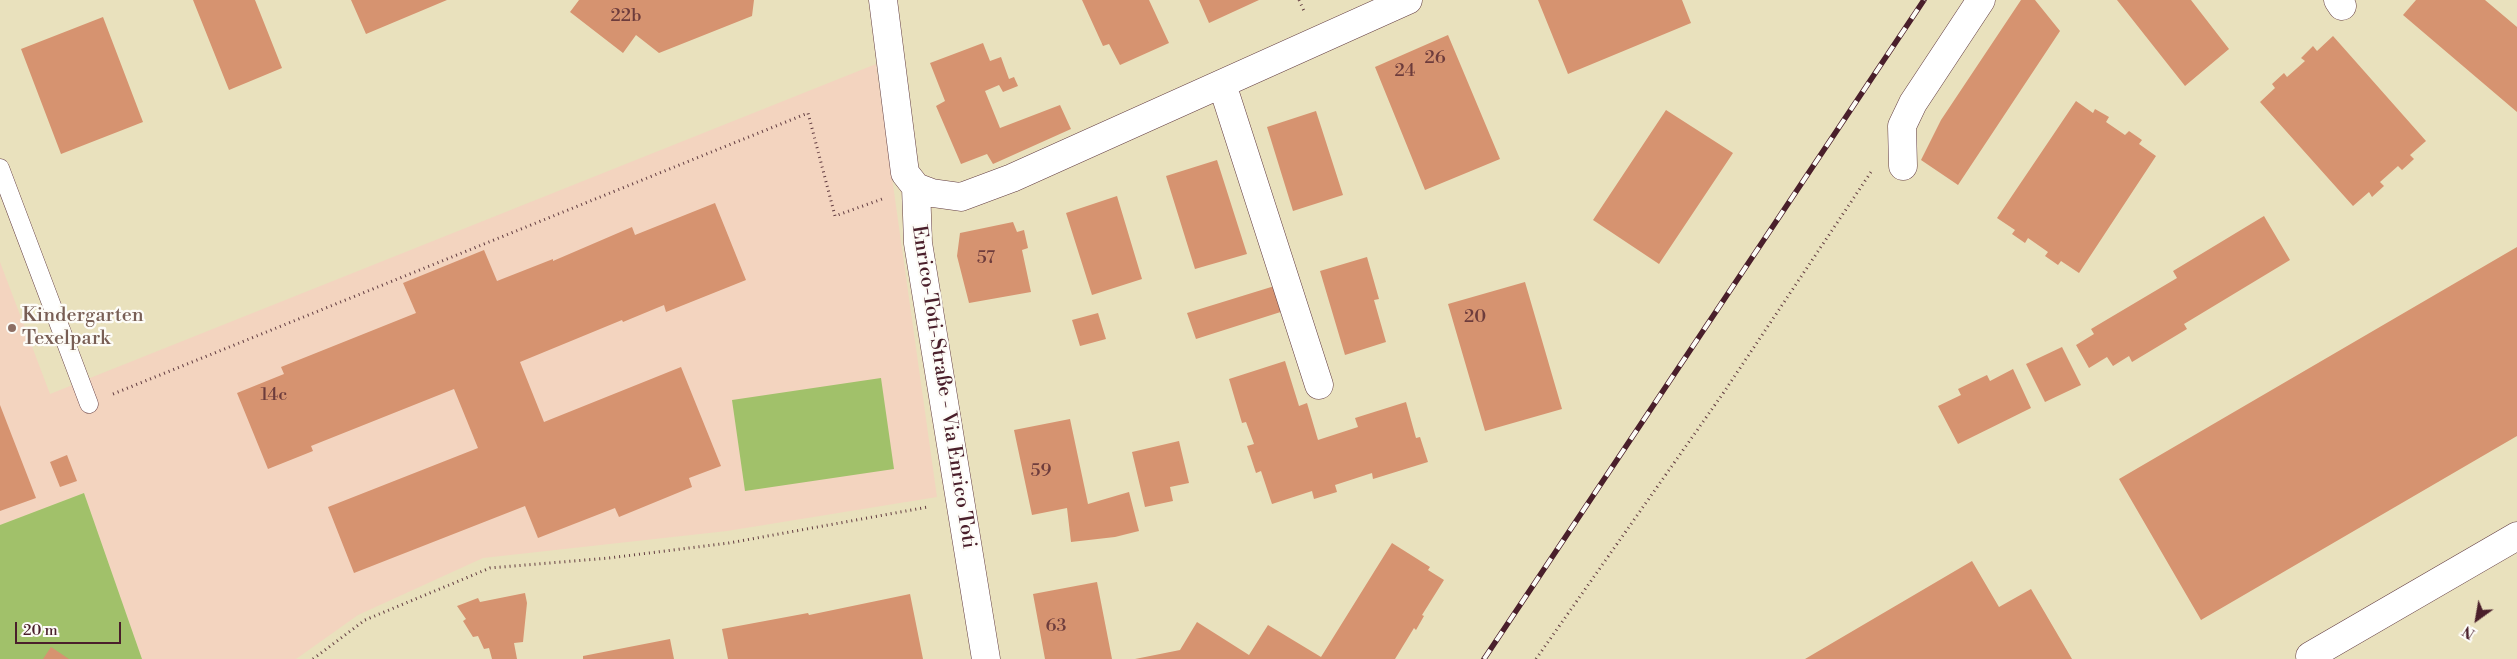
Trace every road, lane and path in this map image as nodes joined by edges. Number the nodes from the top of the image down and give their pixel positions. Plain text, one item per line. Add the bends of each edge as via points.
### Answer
1 (883, 0) edge
2 (1408, 0) edge
3 (1981, 0) edge
4 (1222, 84) junction
5 (1875, 166) dead end
6 (1903, 166) dead end
7 (0, 168) edge
8 (916, 186) junction
9 (1319, 385) dead end
10 (88, 404) joint
11 (961, 501) junction
12 (2517, 536) edge
13 (313, 659) edge
14 (986, 659) edge
15 (1536, 659) edge
16 (2311, 659) edge

1 - 8 street via 904,173
2 - 4 street
3 - 6 street via 1912,103 1902,126
4 - 8 street via 1012,178 961,197 932,193
4 - 9 street
5 - 15 path via 1724,392
7 - 10 lane
8 - 10 path via 835,216 808,113
8 - 11 street, Enrico-Toti-Straße - Via Enrico Toti via 918,243
11 - 13 path via 729,543 490,568 365,620
11 - 14 street, Enrico-Toti-Straße - Via Enrico Toti
12 - 16 street via 2310,656

